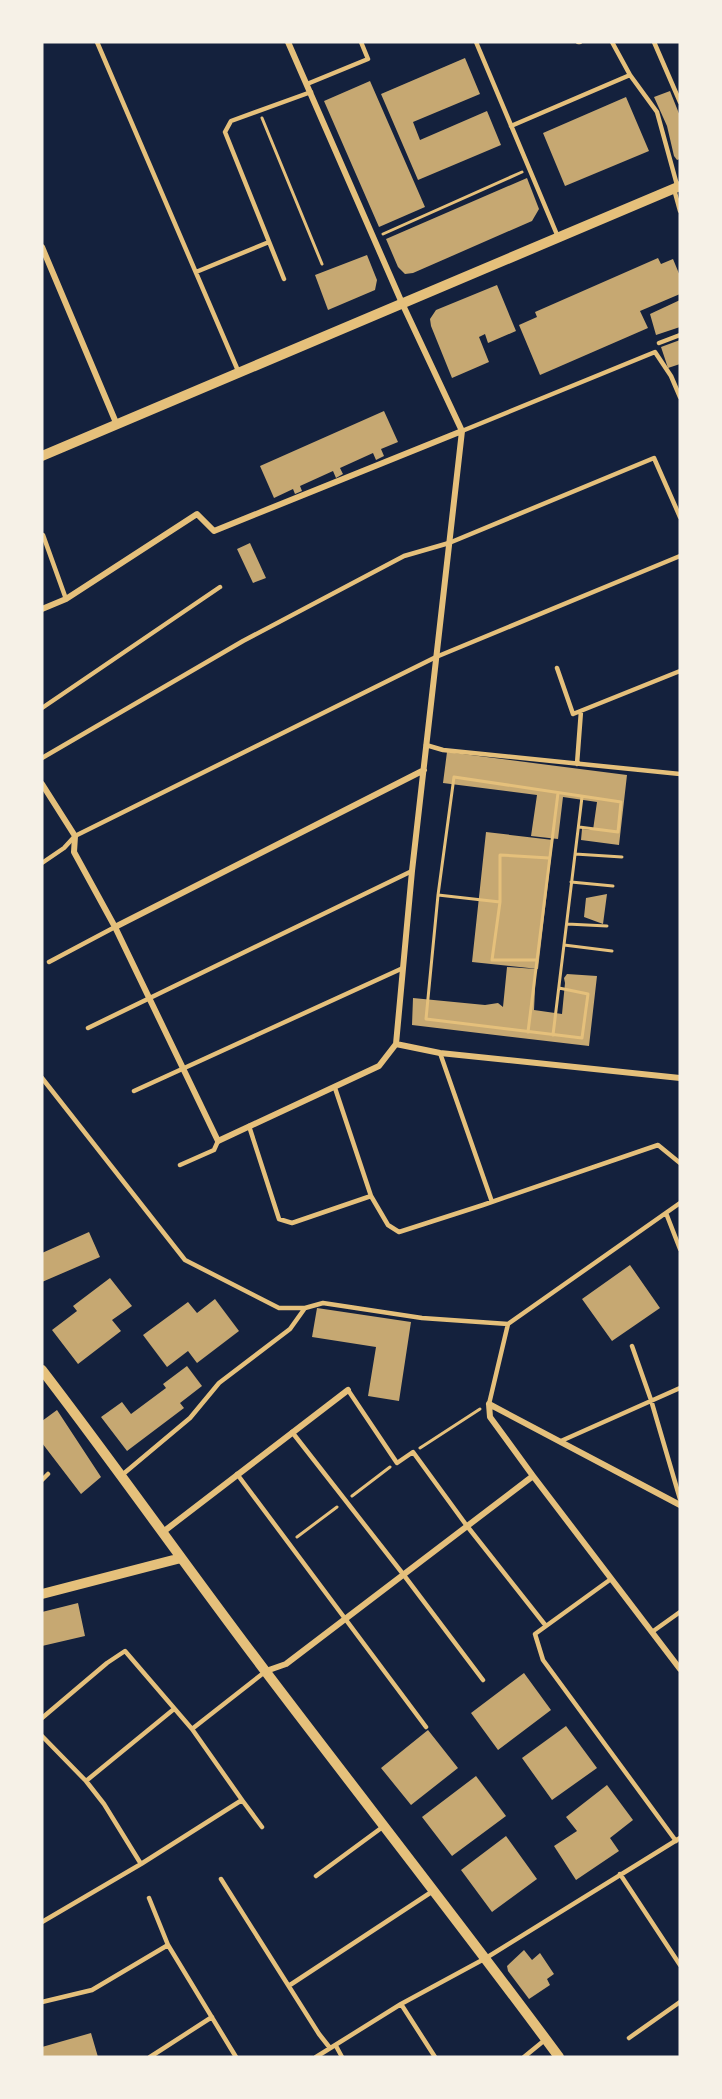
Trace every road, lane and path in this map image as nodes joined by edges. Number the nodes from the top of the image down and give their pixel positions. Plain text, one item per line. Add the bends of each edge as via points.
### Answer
1 (98, 42) edge
2 (288, 42) edge
3 (361, 42) edge
4 (476, 42) edge
5 (612, 42) edge
6 (654, 42) edge
7 (630, 75) junction
8 (307, 84) junction
9 (311, 92) junction
10 (680, 102) edge
11 (259, 111) junction
12 (511, 126) junction
13 (529, 169) junction
14 (677, 187) edge
15 (680, 211) edge
16 (558, 237) junction
17 (374, 238) junction
18 (269, 242) junction
19 (42, 247) edge
20 (322, 264) dead end
21 (196, 272) junction
22 (284, 279) dead end
23 (402, 303) junction
24 (680, 335) edge
25 (659, 343) dead end
26 (239, 373) junction
27 (680, 397) edge
28 (117, 424) junction
29 (462, 431) junction
30 (42, 456) edge
31 (680, 517) edge
32 (43, 535) edge
33 (449, 543) junction
34 (680, 556) edge
35 (220, 587) dead end
36 (66, 599) junction
37 (42, 609) edge
38 (436, 657) junction
39 (557, 668) dead end
40 (680, 671) edge
41 (42, 708) edge
42 (580, 711) junction
43 (426, 745) junction
44 (42, 758) edge
45 (577, 764) junction
46 (424, 770) junction
47 (680, 774) edge
48 (42, 784) edge
49 (558, 793) junction
50 (582, 796) junction
51 (579, 827) junction
52 (75, 836) junction
53 (575, 854) junction
54 (549, 858) junction
55 (622, 858) dead end
56 (42, 863) edge
57 (412, 871) junction
58 (571, 882) junction
59 (613, 886) dead end
60 (438, 895) junction
61 (500, 902) junction
62 (566, 924) junction
63 (607, 926) dead end
64 (115, 927) junction
65 (564, 945) junction
66 (612, 951) dead end
67 (536, 960) junction
68 (49, 962) dead end
69 (403, 968) junction
70 (559, 988) junction
71 (149, 999) junction
72 (88, 1028) dead end
73 (528, 1032) junction
74 (553, 1035) junction
75 (396, 1044) junction
76 (440, 1053) junction
77 (183, 1068) junction
78 (42, 1078) edge
79 (680, 1078) edge
80 (335, 1088) junction
81 (134, 1091) dead end
82 (249, 1126) junction
83 (218, 1141) junction
84 (680, 1163) edge
85 (180, 1165) dead end
86 (370, 1196) junction
87 (492, 1203) junction
88 (680, 1203) edge
89 (666, 1213) junction
90 (680, 1249) edge
91 (305, 1308) junction
92 (508, 1324) junction
93 (632, 1346) dead end
94 (42, 1370) edge
95 (47, 1385) edge
96 (680, 1388) edge
97 (348, 1390) joint
98 (651, 1400) junction
99 (489, 1404) junction
100 (292, 1432) junction
101 (561, 1441) junction
102 (413, 1452) junction
103 (48, 1474) dead end
104 (237, 1474) junction
105 (122, 1475) junction
106 (533, 1476) junction
107 (42, 1480) edge
108 (680, 1499) edge
109 (680, 1505) edge
110 (467, 1526) junction
111 (163, 1532) junction
112 (181, 1558) junction
113 (403, 1574) junction
114 (611, 1580) junction
115 (42, 1594) edge
116 (680, 1612) edge
117 (344, 1618) junction
118 (546, 1626) junction
119 (652, 1632) junction
120 (680, 1669) edge
121 (266, 1671) junction
122 (483, 1680) dead end
123 (174, 1708) junction
124 (42, 1718) edge
125 (426, 1727) dead end
126 (192, 1729) junction
127 (42, 1736) edge
128 (86, 1781) junction
129 (242, 1800) junction
130 (384, 1826) junction
131 (262, 1827) dead end
132 (678, 1839) edge
133 (141, 1864) junction
134 (620, 1874) junction
135 (316, 1876) dead end
136 (221, 1879) dead end
137 (433, 1890) junction
138 (149, 1898) dead end
139 (42, 1922) edge
140 (168, 1945) junction
141 (486, 1958) junction
142 (680, 1965) edge
143 (290, 1985) junction
144 (42, 2002) edge
145 (680, 2002) edge
146 (401, 2004) junction
147 (212, 2018) junction
148 (629, 2038) dead end
149 (546, 2039) junction
150 (333, 2047) junction
151 (150, 2057) edge
152 (236, 2057) edge
153 (316, 2057) edge
154 (342, 2057) edge
155 (435, 2057) edge
156 (524, 2057) edge
157 (559, 2057) edge

1 - 21 lane
2 - 8 street
3 - 8 lane via 368,59
4 - 12 lane
5 - 7 lane
6 - 10 lane
7 - 12 lane
7 - 14 lane via 657,112
8 - 9 street
9 - 11 lane
9 - 17 street
11 - 18 lane via 231,122 225,132
11 - 20 path
12 - 13 lane
13 - 16 lane
13 - 17 path
14 - 15 lane
14 - 16 street
16 - 23 street
17 - 23 street
18 - 21 lane
18 - 22 lane
19 - 28 street
21 - 26 lane
23 - 26 street
23 - 29 street
24 - 25 lane
26 - 28 street
27 - 29 lane via 655,352
28 - 30 street
29 - 33 street
29 - 36 street via 214,531 196,514
31 - 33 lane via 654,458
32 - 36 lane
33 - 38 street
33 - 44 lane via 404,556 243,641
34 - 38 lane
35 - 41 lane
36 - 37 street
38 - 43 street
38 - 52 lane
39 - 42 lane via 573,714
40 - 42 lane
42 - 45 lane
43 - 45 lane
43 - 46 street
45 - 47 lane
46 - 57 street
46 - 64 street
48 - 52 street
49 - 50 path
49 - 54 path
49 - 60 path via 454,777
50 - 51 path
50 - 51 path via 621,802 618,831
51 - 53 path
52 - 56 lane
52 - 64 street via 74,852
53 - 55 path
53 - 58 path
54 - 61 path via 500,855
54 - 67 path
57 - 69 street
57 - 71 lane
58 - 59 path
58 - 62 path
60 - 61 path
60 - 73 path via 426,1019
61 - 67 path via 492,960
62 - 63 path
62 - 65 path
64 - 68 lane
64 - 71 street
65 - 66 path
65 - 70 path
67 - 73 path
69 - 75 street
69 - 77 lane
70 - 74 path
70 - 74 path via 588,994 582,1038
71 - 72 lane
71 - 77 street
73 - 74 path
75 - 76 street
75 - 80 street via 379,1066
76 - 79 street
76 - 87 lane
77 - 81 lane
77 - 83 street
78 - 91 lane via 185,1260 279,1308
80 - 82 street
80 - 86 lane
82 - 83 street
82 - 86 lane via 279,1219 292,1222
83 - 85 lane via 214,1150
84 - 87 lane via 658,1145
86 - 87 lane via 388,1225 399,1232
88 - 89 lane
89 - 90 lane
89 - 92 lane
91 - 92 lane via 324,1303 422,1318
91 - 105 lane via 290,1329 219,1383 190,1418
92 - 99 lane
93 - 98 lane
94 - 95 street
95 - 105 street
96 - 98 lane
97 - 100 street
97 - 102 lane via 397,1463
98 - 101 lane
98 - 108 lane
99 - 101 street
99 - 102 path
99 - 106 street via 490,1417
100 - 104 street
100 - 113 lane
101 - 109 street
102 - 110 lane
103 - 107 lane
104 - 111 street
104 - 117 lane
105 - 111 street
106 - 110 street
106 - 114 street
110 - 113 street
110 - 118 lane
111 - 112 street
112 - 115 street
112 - 121 street
113 - 117 street
113 - 122 lane
114 - 118 lane
114 - 119 street
116 - 119 lane
117 - 121 street via 286,1664
117 - 125 lane
118 - 132 lane via 535,1634 543,1660
119 - 120 street
121 - 126 lane
121 - 130 street
123 - 124 lane via 125,1651
123 - 126 lane
123 - 128 lane
126 - 129 lane
127 - 128 lane
128 - 133 lane
129 - 131 lane
129 - 133 lane
130 - 135 lane
130 - 137 street
132 - 134 lane
133 - 139 lane
134 - 141 lane
134 - 142 lane
136 - 143 lane
137 - 141 street
137 - 143 lane
138 - 140 lane
140 - 144 lane via 92,1990
140 - 147 lane
141 - 146 lane
141 - 149 street
143 - 150 lane via 319,2034
145 - 148 lane
146 - 150 lane
146 - 155 lane
147 - 151 lane
147 - 152 lane
149 - 156 lane
149 - 157 street
150 - 153 lane
150 - 154 lane

